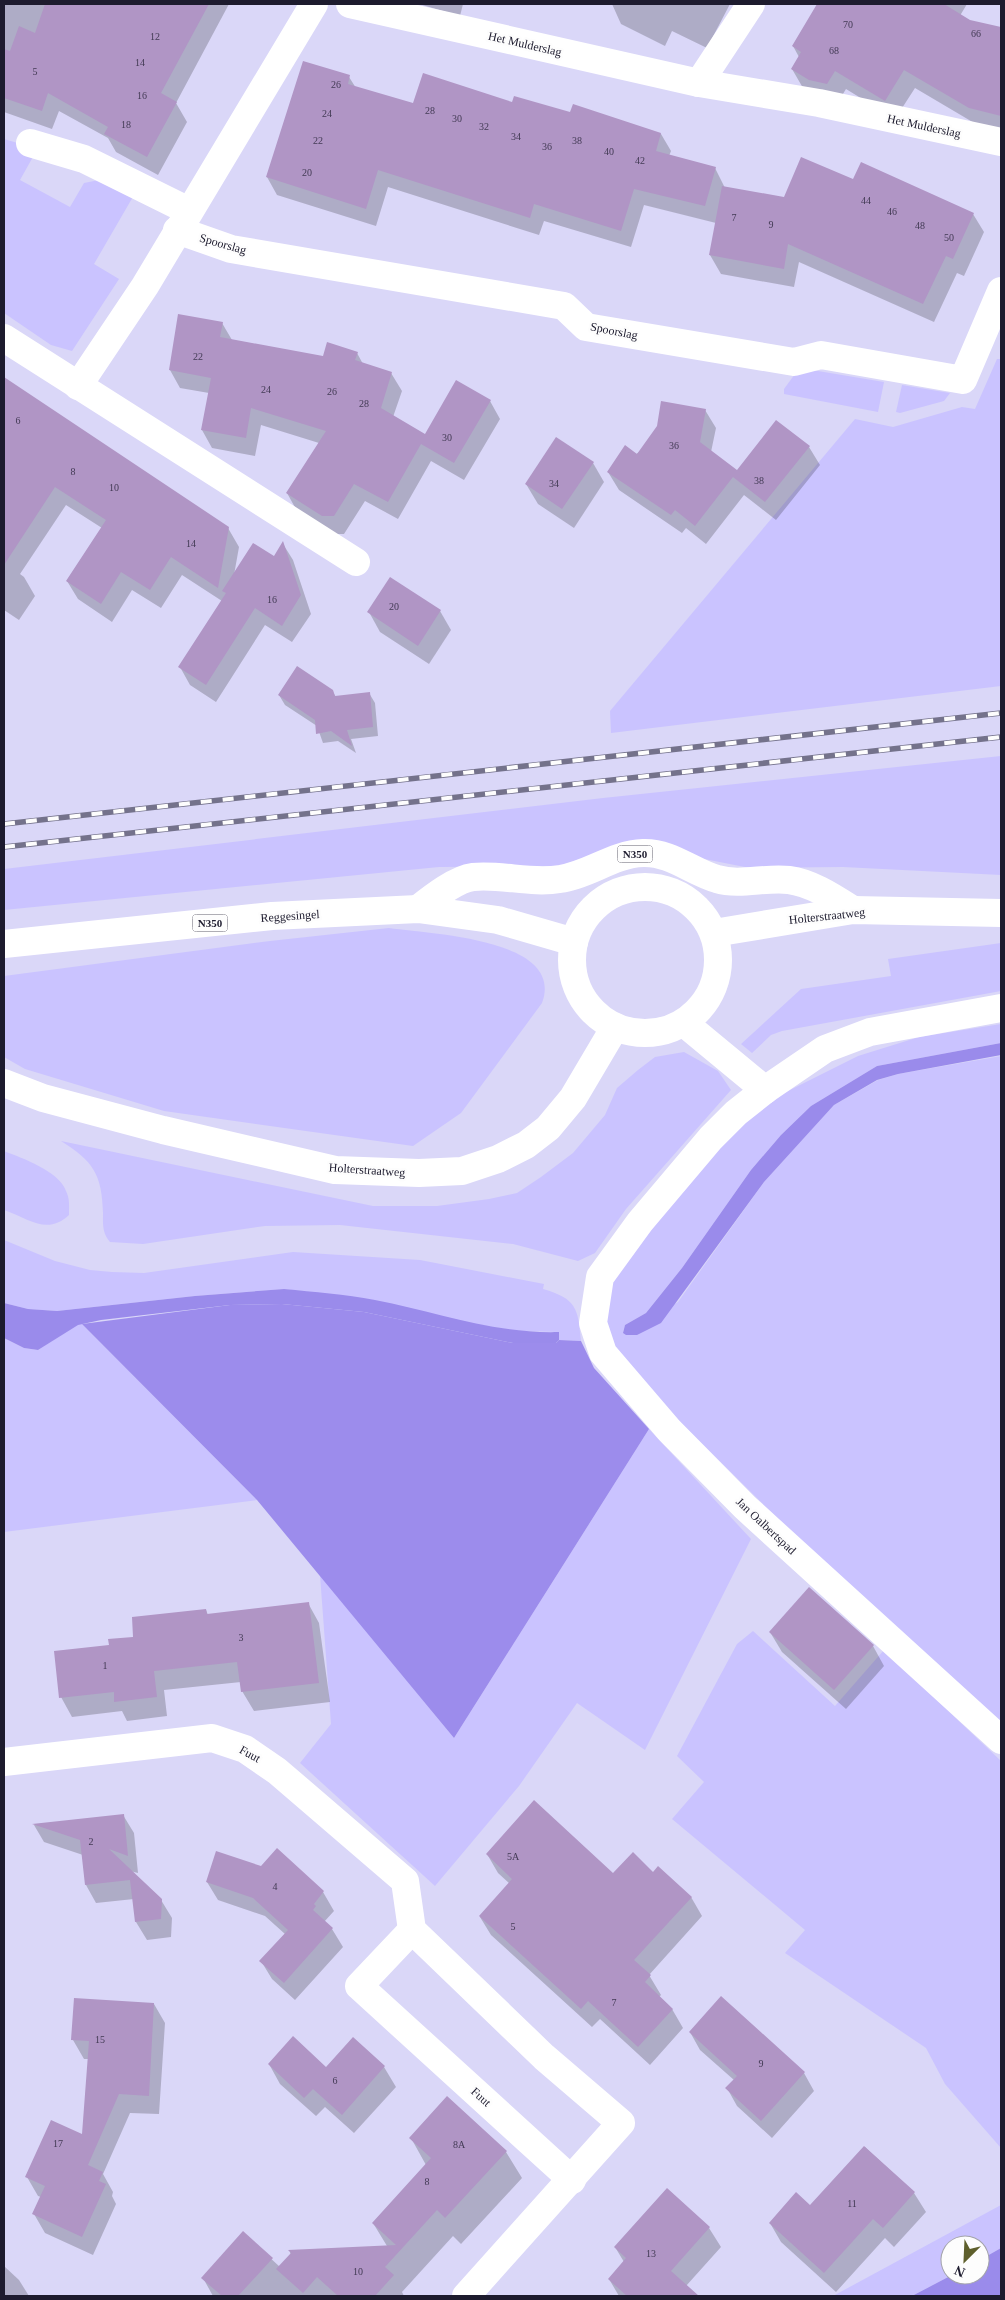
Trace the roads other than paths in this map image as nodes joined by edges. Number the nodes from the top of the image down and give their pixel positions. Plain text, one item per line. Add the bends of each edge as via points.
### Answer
1 (314, 4) edge
2 (350, 4) edge
3 (751, 4) edge
4 (699, 83) junction
5 (1001, 142) edge
6 (30, 143) dead end
7 (183, 220) junction
8 (1001, 291) edge
9 (4, 338) edge
10 (78, 386) junction
11 (356, 562) dead end
12 (418, 909) junction
13 (853, 910) junction
14 (1001, 913) edge
15 (714, 933) junction
16 (574, 942) junction
17 (4, 944) edge
18 (1001, 1008) edge
19 (684, 1023) junction
20 (615, 1027) junction
21 (4, 1083) edge
22 (765, 1090) junction
23 (1001, 1740) edge
24 (4, 1762) edge
25 (412, 1930) junction
26 (572, 2180) junction
27 (466, 2296) edge

1 - 7 street
2 - 4 street, Het Mulderslag
3 - 4 street
4 - 5 street, Het Mulderslag via 819,103
6 - 7 street, Spoorslag via 84,159
7 - 8 street, Spoorslag via 231,249 564,306 586,327 794,362 821,354 963,380
7 - 10 street via 145,286
9 - 10 street
10 - 11 street
12 - 13 street, N350 via 443,890 472,877 561,879 623,856 643,853 662,855 716,879 731,882 789,880 821,891
12 - 16 street, Reggesingel / N350 via 498,920
12 - 17 street, Reggesingel / N350 via 272,916
13 - 14 street, Holterstraatweg / N350
13 - 15 street, Holterstraatweg / N350
15 - 16 street via 703,915 686,899 664,890 642,887 619,892 599,903 584,921
15 - 19 street via 719,959 715,984 703,1006
16 - 20 street via 575,982 598,1016
18 - 22 street via 870,1032 825,1049
19 - 20 street via 650,1034
19 - 22 street
20 - 21 street, Holterstraatweg via 573,1098 548,1128 526,1145 498,1159 462,1171 419,1174 335,1170 163,1130 43,1098
22 - 23 street, Jan Oalbertspad via 711,1138 640,1222 600,1277 593,1323 602,1353 669,1430 745,1507
24 - 25 street, Fuut via 212,1738 246,1750 277,1771 405,1880
25 - 26 street via 544,2057 621,2122
25 - 26 street, Fuut via 358,1986
26 - 27 street

